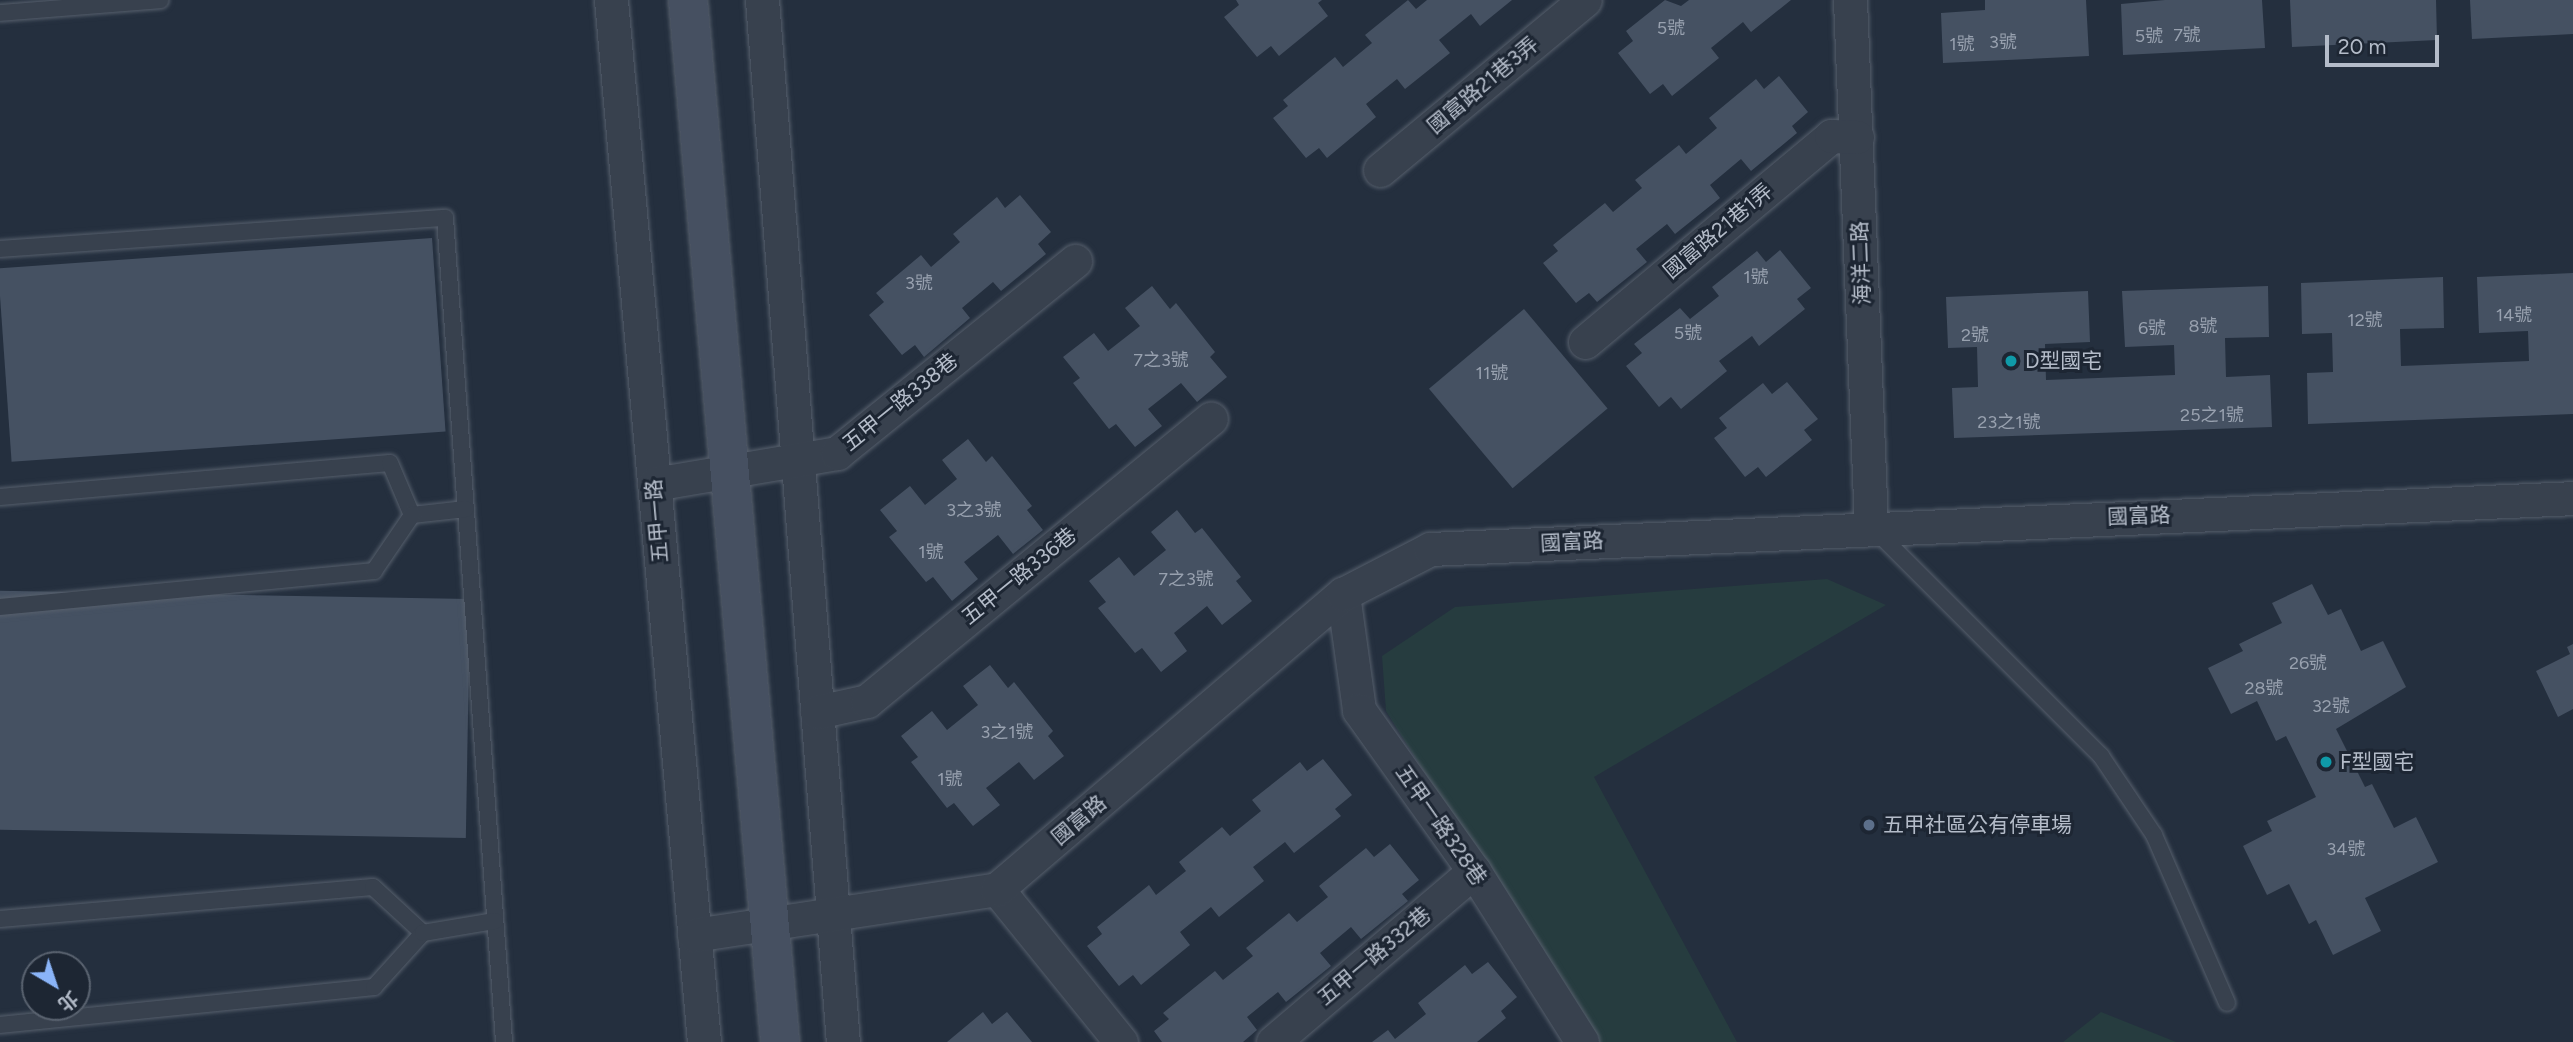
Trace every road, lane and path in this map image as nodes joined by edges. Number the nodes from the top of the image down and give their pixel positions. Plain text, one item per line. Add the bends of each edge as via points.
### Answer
1 (160, 0) edge
2 (611, 0) edge
3 (688, 0) edge
4 (762, 0) edge
5 (1585, 0) edge
6 (1850, 0) edge
7 (0, 13) edge
8 (1857, 137) junction
9 (1380, 170) dead end
10 (0, 249) edge
11 (1074, 261) dead end
12 (1585, 342) dead end
13 (1211, 418) dead end
14 (797, 460) junction
15 (728, 471) junction
16 (654, 484) junction
17 (0, 497) edge
18 (2573, 498) edge
19 (466, 509) junction
20 (412, 514) junction
21 (1871, 526) junction
22 (1343, 594) junction
23 (0, 607) edge
24 (817, 712) junction
25 (1474, 871) junction
26 (997, 889) junction
27 (833, 915) junction
28 (0, 919) edge
29 (495, 921) junction
30 (770, 926) junction
31 (423, 933) junction
32 (694, 935) junction
33 (2227, 1003) dead end
34 (0, 1025) edge
35 (504, 1042) edge
36 (704, 1042) edge
37 (779, 1042) edge
38 (843, 1042) edge
39 (1121, 1042) edge
40 (1273, 1042) edge
41 (1582, 1042) edge

1 - 7 lane
2 - 16 street, 五甲一路
3 - 15 main road
4 - 14 street
5 - 9 street, 國富路21巷3弄
6 - 8 street, 海洋二路
8 - 12 street, 國富路21巷1弄 via 1831,136
8 - 21 street, 海洋二路
10 - 19 lane via 445,218
11 - 14 street, 五甲一路338巷 via 837,453
13 - 24 street, 五甲一路336巷 via 867,701
14 - 15 street, 五甲一路338巷
14 - 24 street
15 - 16 street, 五甲一路338巷
15 - 30 main road
16 - 32 street, 五甲一路
17 - 20 lane via 390,463
18 - 21 street, 國富路
19 - 20 lane
19 - 29 lane
20 - 23 lane via 374,571
21 - 22 street, 國富路 via 1430,549
21 - 33 lane via 2101,756 2154,835
22 - 25 street, 五甲一路328巷 via 1359,710
22 - 26 street, 國富路
24 - 27 street
25 - 40 street, 五甲一路332巷
25 - 41 street, 五甲一路328巷
26 - 27 street
26 - 39 street
27 - 30 street
27 - 38 street
28 - 31 lane via 373,887
29 - 31 lane
29 - 35 lane
30 - 32 street
30 - 37 main road
31 - 34 lane via 374,987
32 - 36 street, 五甲一路

